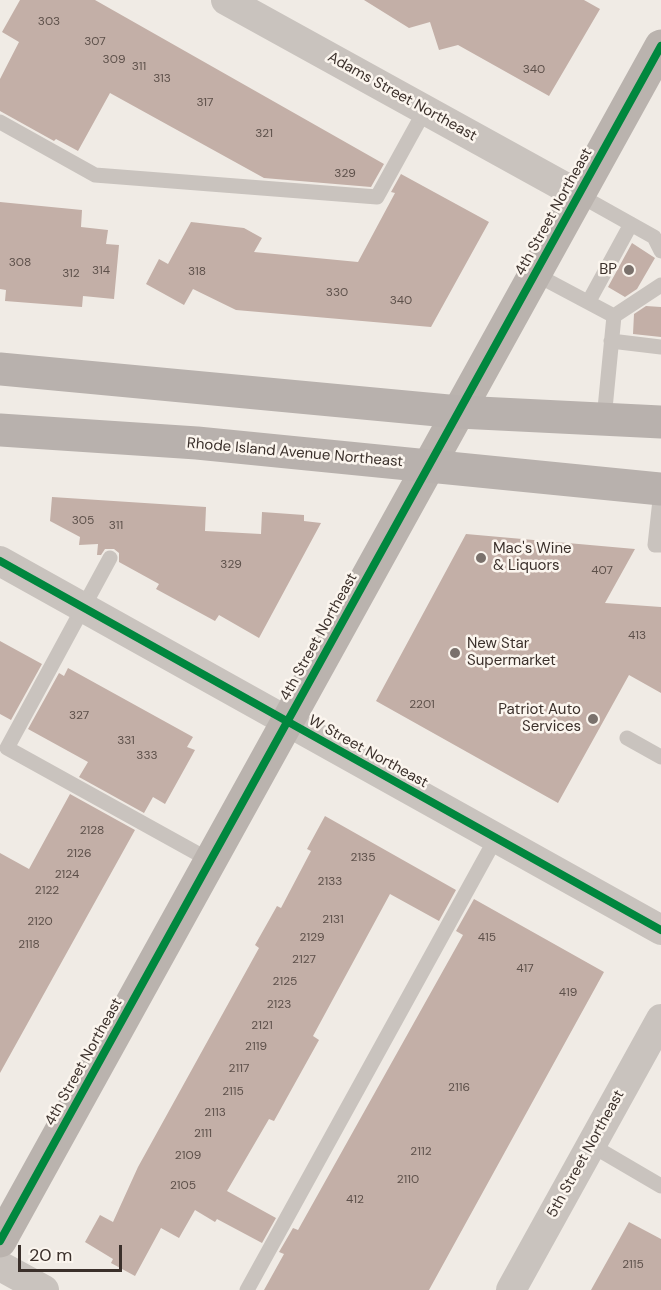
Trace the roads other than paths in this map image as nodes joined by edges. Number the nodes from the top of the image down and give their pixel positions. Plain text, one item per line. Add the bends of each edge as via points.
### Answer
1 (226, 0) edge
2 (661, 46) edge
3 (425, 110) junction
4 (0, 122) edge
5 (579, 195) junction
6 (632, 224) junction
7 (661, 251) edge
8 (535, 274) junction
9 (661, 285) edge
10 (589, 301) junction
11 (614, 316) junction
12 (611, 341) junction
13 (661, 346) edge
14 (0, 369) edge
15 (459, 411) junction
16 (604, 419) junction
17 (661, 422) edge
18 (0, 430) edge
19 (429, 466) junction
20 (661, 490) edge
21 (661, 545) edge
22 (110, 558) dead end
23 (0, 561) edge
24 (82, 607) junction
25 (287, 723) junction
26 (627, 738) dead end
27 (3, 754) edge
28 (661, 757) edge
29 (496, 838) junction
30 (211, 861) junction
31 (661, 930) edge
32 (661, 1019) edge
33 (652, 1056) edge
34 (591, 1145) junction
35 (661, 1186) edge
36 (0, 1241) edge
37 (0, 1266) edge
38 (44, 1290) edge
39 (247, 1290) edge
40 (511, 1290) edge

1 - 3 street, Adams Street Northeast
2 - 5 street, 4th Street Northeast
3 - 4 lane via 377,197 95,175
3 - 5 street, Adams Street Northeast
5 - 6 lane
5 - 8 street, 4th Street Northeast
6 - 7 lane via 654,237
6 - 10 lane
8 - 10 lane
8 - 15 street, 4th Street Northeast
9 - 11 lane
10 - 11 lane
11 - 12 lane
12 - 13 lane
12 - 16 lane
14 - 15 main road
15 - 16 main road
15 - 19 street, 4th Street Northeast
16 - 17 main road
18 - 19 main road, Rhode Island Avenue Northeast via 197,443
19 - 20 main road, Rhode Island Avenue Northeast
19 - 25 street, 4th Street Northeast
20 - 21 lane via 656,545
22 - 24 lane
23 - 24 street, W Street Northeast
24 - 25 street, W Street Northeast
24 - 27 lane
25 - 29 street, W Street Northeast
25 - 30 street, 4th Street Northeast
26 - 28 lane
27 - 30 lane
29 - 31 street, W Street Northeast
29 - 39 lane
30 - 36 street, 4th Street Northeast
32 - 33 street, 5th Street Northeast
33 - 34 street, 5th Street Northeast
34 - 35 lane
34 - 40 street, 5th Street Northeast
37 - 38 street

